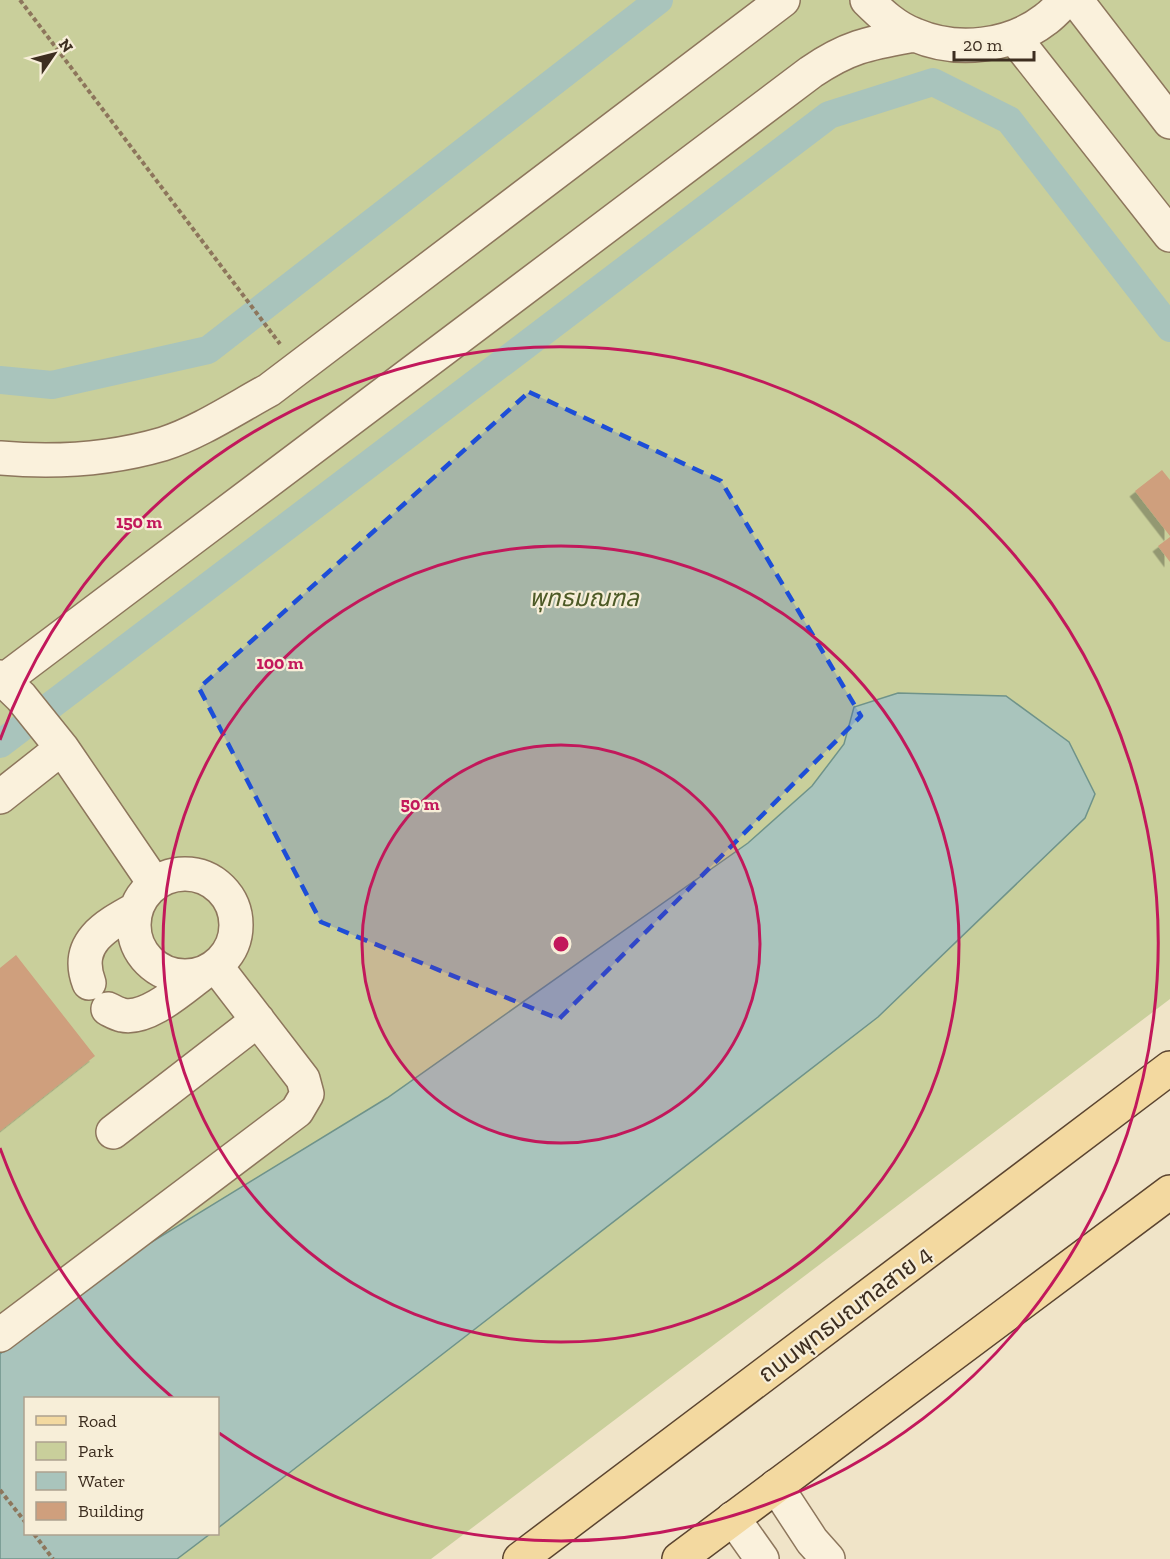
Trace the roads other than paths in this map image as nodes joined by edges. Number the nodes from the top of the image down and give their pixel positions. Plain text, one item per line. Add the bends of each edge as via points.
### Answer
1 (783, 0) edge
2 (867, 0) edge
3 (1066, 0) edge
4 (1076, 0) edge
5 (914, 35) junction
6 (1014, 37) junction
7 (1170, 122) edge
8 (1170, 236) edge
9 (0, 458) edge
10 (8, 685) edge
11 (56, 741) junction
12 (0, 797) edge
13 (154, 883) junction
14 (135, 909) junction
15 (209, 970) junction
16 (89, 983) dead end
17 (108, 1009) dead end
18 (258, 1020) junction
19 (1170, 1068) edge
20 (113, 1132) dead end
21 (1170, 1192) edge
22 (0, 1335) edge
23 (776, 1486) junction
24 (733, 1518) junction
25 (520, 1559) edge
26 (679, 1559) edge
27 (762, 1559) edge
28 (828, 1559) edge

1 - 9 street via 269,390 165,443 105,458
2 - 5 street via 886,19
3 - 6 street via 1046,20
4 - 7 street
5 - 6 street via 947,44 981,45
5 - 10 street via 855,47 811,72
6 - 8 street
10 - 11 street
11 - 12 street
11 - 13 street
13 - 14 street
13 - 15 street via 170,875 188,873 205,877 231,901 235,937 228,953
14 - 15 street via 136,941 155,967 186,976
14 - 16 street via 106,926 93,939 84,958
15 - 17 street via 160,1006 123,1016
15 - 18 street
18 - 20 street
18 - 22 street via 303,1079 307,1094 297,1111
19 - 25 main road, ถนนพุทธมณฑลสาย 4
21 - 23 main road
23 - 24 main road
23 - 28 street
24 - 26 main road
24 - 27 street

